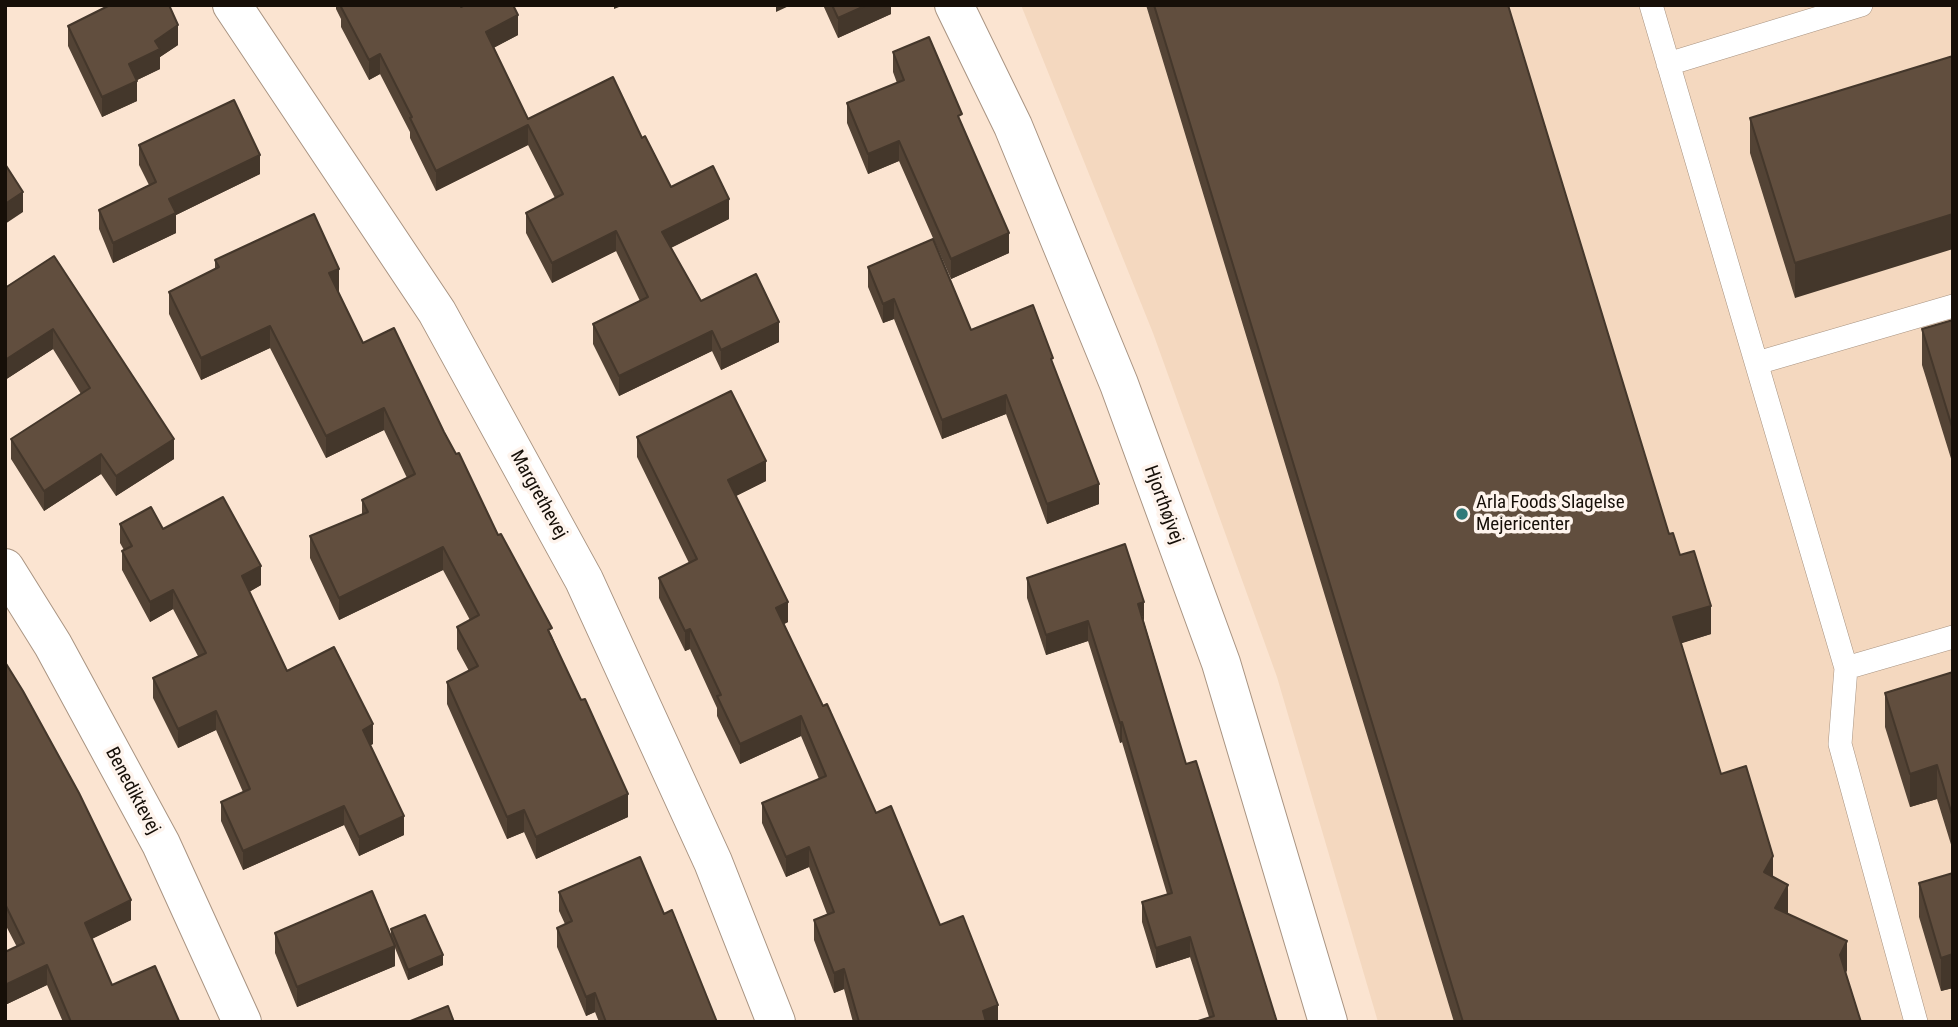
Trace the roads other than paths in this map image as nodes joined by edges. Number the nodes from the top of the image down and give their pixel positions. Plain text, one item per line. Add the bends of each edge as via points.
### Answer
1 (232, 5) edge
2 (954, 5) edge
3 (1651, 5) edge
4 (1861, 5) edge
5 (1668, 64) junction
6 (1953, 306) edge
7 (1757, 363) junction
8 (5, 568) edge
9 (1953, 637) edge
10 (1846, 668) junction
11 (242, 1022) edge
12 (776, 1022) edge
13 (1328, 1022) edge
14 (1916, 1022) edge

1 - 12 street, Margrethevej via 438,313 584,580 713,862
2 - 13 street, Hjorthøjvej via 1013,126 1119,384 1221,663
3 - 5 lane
4 - 5 lane
5 - 7 lane
6 - 7 lane
7 - 10 lane
8 - 11 street, Benediktevej via 53,645 161,844
9 - 10 lane
10 - 14 lane via 1840,744

